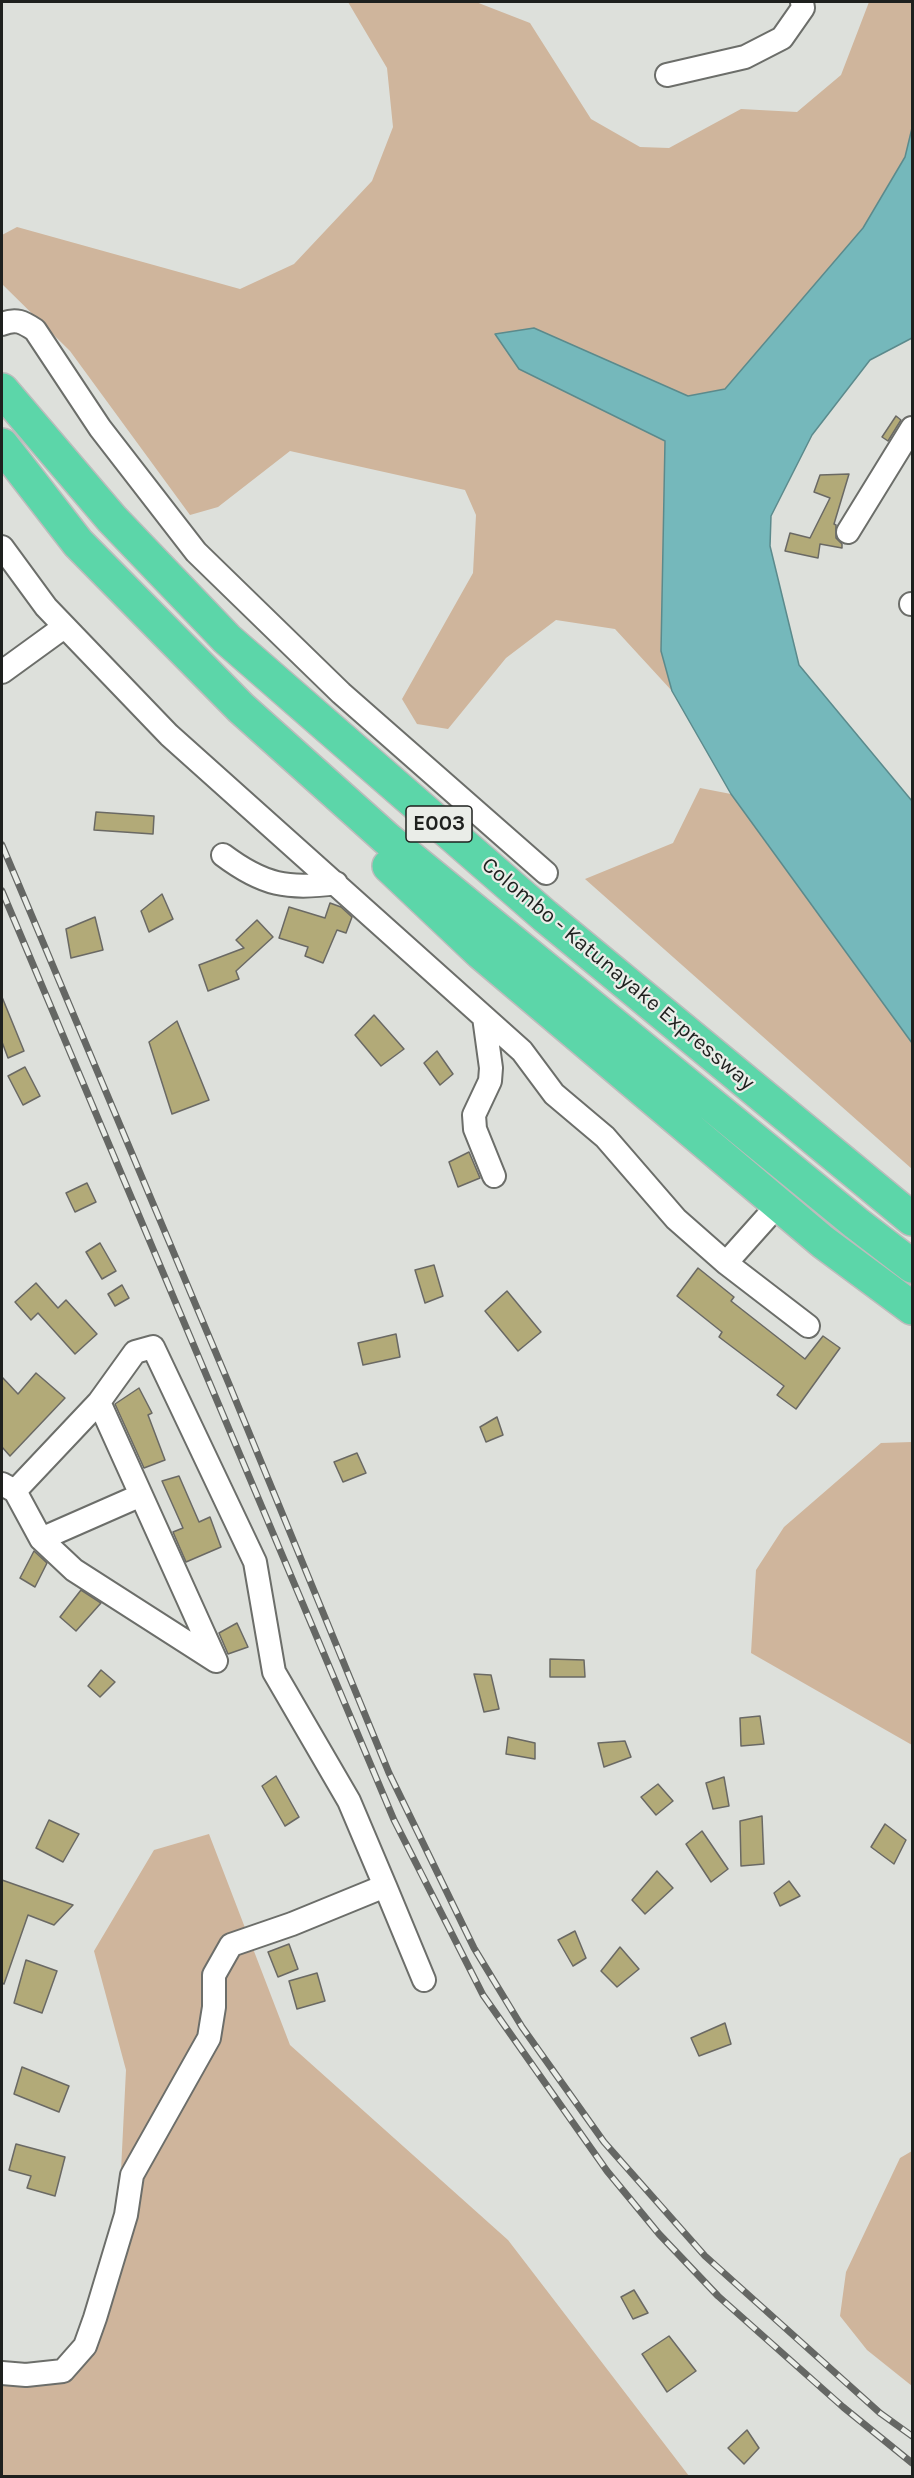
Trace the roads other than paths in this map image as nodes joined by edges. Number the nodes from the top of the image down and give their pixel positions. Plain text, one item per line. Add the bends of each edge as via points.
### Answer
1 (802, 2) edge
2 (667, 75) dead end
3 (2, 324) edge
4 (2, 390) edge
5 (912, 428) edge
6 (2, 445) edge
7 (848, 532) dead end
8 (2, 547) edge
9 (64, 627) junction
10 (2, 672) edge
11 (228, 695) junction
12 (295, 756) junction
13 (366, 845) junction
14 (223, 855) dead end
15 (546, 873) dead end
16 (336, 883) junction
17 (484, 1017) junction
18 (494, 1176) dead end
19 (768, 1216) junction
20 (912, 1219) edge
21 (726, 1263) junction
22 (912, 1266) edge
23 (912, 1286) edge
24 (912, 1308) edge
25 (912, 1325) edge
26 (808, 1326) dead end
27 (99, 1402) junction
28 (8, 1487) edge
29 (139, 1496) junction
30 (41, 1539) junction
31 (385, 1886) junction
32 (424, 1980) dead end
33 (2, 2373) edge

1 - 2 street via 803,8 782,38 745,57
3 - 15 street via 23,321 35,330 100,428 196,552 341,693
4 - 20 highway, Colombo - Katunayake Expressway / E003 via 112,519 227,639 545,916
5 - 7 street
6 - 11 highway, Colombo - Katunayake Expressway / E003 via 78,543
8 - 9 street
9 - 10 street
9 - 16 street via 169,735
11 - 12 highway, Colombo - Katunayake Expressway / E003
11 - 13 highway
12 - 22 highway, Colombo - Katunayake Expressway / E003 via 386,838
12 - 23 highway via 415,874 826,1220
13 - 19 highway via 473,961 586,1066
13 - 24 highway via 481,953 628,1078 824,1242
14 - 16 street via 248,874 279,884 309,887
16 - 17 street
17 - 18 street via 490,1081 474,1114 475,1129
17 - 21 street via 522,1051 561,1101 605,1137 676,1219
19 - 21 street
19 - 25 highway
21 - 26 street
27 - 28 street
27 - 29 street
27 - 31 street via 135,1352 153,1347 255,1562 274,1672 349,1801
28 - 30 street
29 - 30 street
29 - 30 street via 216,1661 74,1570
31 - 32 street
31 - 33 street via 231,1945 214,1976 209,2038 132,2175 126,2215 84,2346 63,2371

